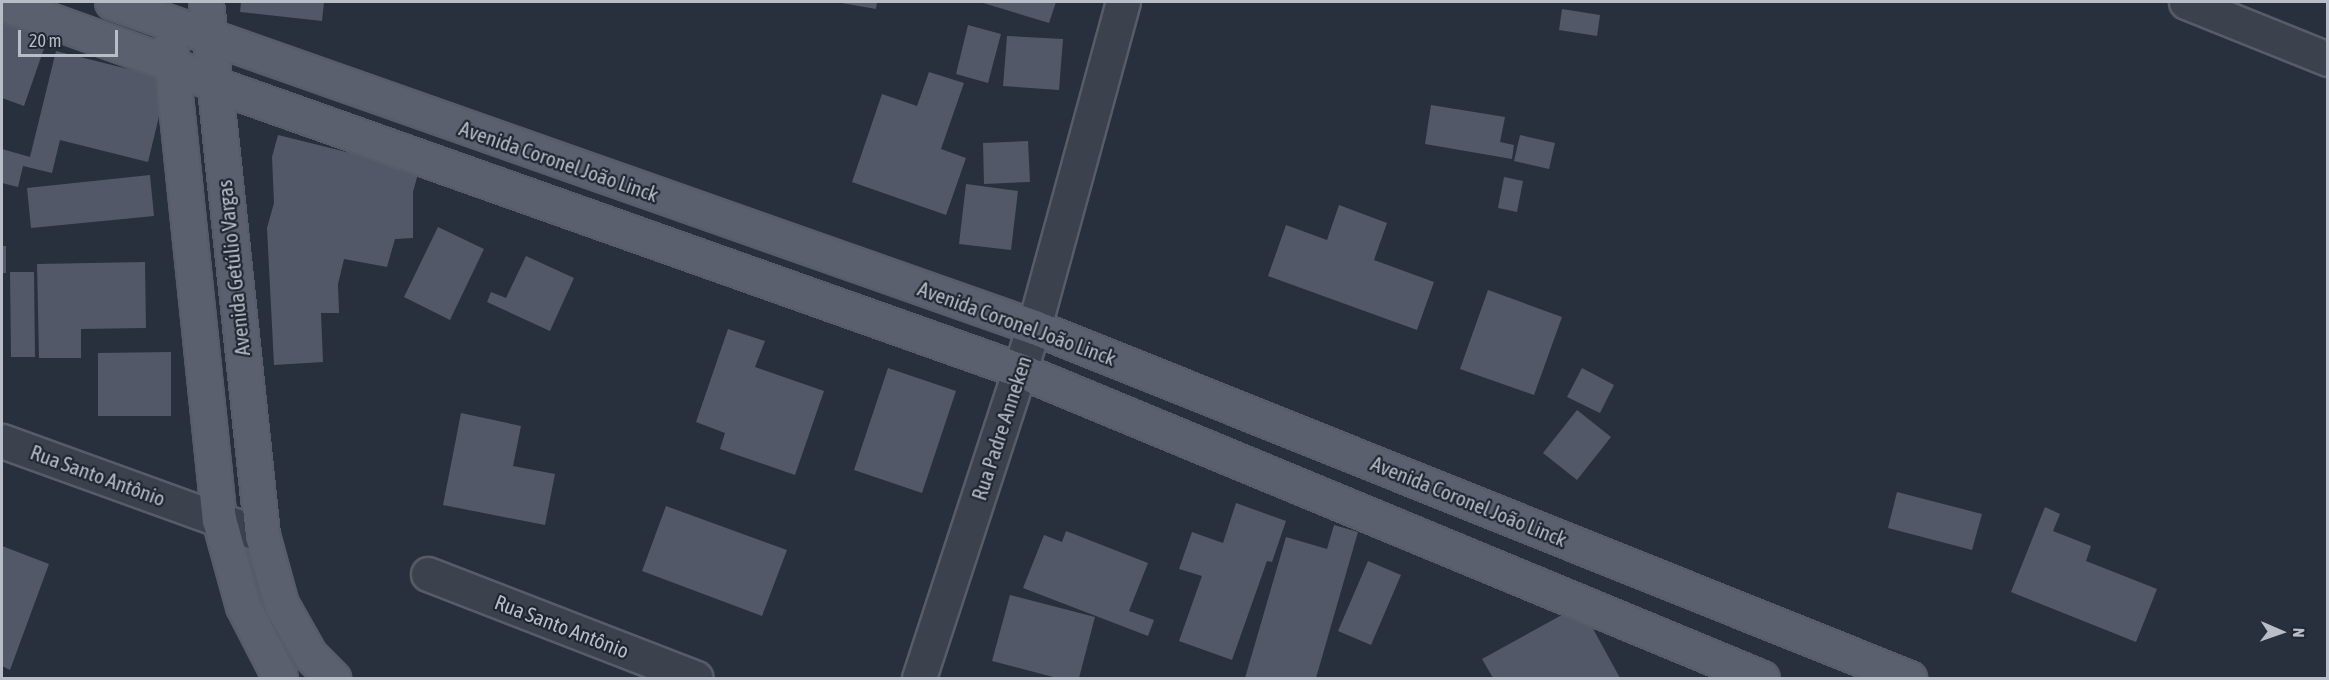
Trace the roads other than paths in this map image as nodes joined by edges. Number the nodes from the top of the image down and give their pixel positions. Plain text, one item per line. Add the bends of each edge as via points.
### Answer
1 (112, 2) edge
2 (206, 2) edge
3 (1123, 2) edge
4 (2187, 2) edge
5 (2, 3) edge
6 (167, 12) edge
7 (211, 39) junction
8 (2328, 59) edge
9 (171, 64) junction
10 (216, 85) junction
11 (532, 152) junction
12 (516, 191) junction
13 (237, 310) junction
14 (198, 316) junction
15 (1034, 327) junction
16 (1019, 370) junction
17 (2, 441) edge
18 (219, 519) junction
19 (262, 535) junction
20 (428, 574) dead end
21 (280, 678) edge
22 (333, 678) edge
23 (696, 678) edge
24 (919, 678) edge
25 (1762, 678) edge
26 (1909, 678) edge

1 - 6 main road, Avenida Coronel João Linck
2 - 7 main road, Avenida Getúlio Vargas
3 - 15 street, Rua Padre Anneken
4 - 8 street
5 - 9 main road, Avenida Coronel João Linck
6 - 7 main road, Avenida Coronel João Linck
6 - 9 main road, Avenida Getúlio Vargas
7 - 10 main road, Avenida Getúlio Vargas
7 - 11 main road, Avenida Coronel João Linck
9 - 10 main road, Avenida Coronel João Linck
9 - 14 main road, Avenida Getúlio Vargas
10 - 12 main road, Avenida Coronel João Linck
10 - 13 main road, Avenida Getúlio Vargas
11 - 12 main road
11 - 15 main road, Avenida Coronel João Linck
12 - 16 main road, Avenida Coronel João Linck
13 - 14 main road
13 - 19 main road, Avenida Getúlio Vargas
14 - 18 main road, Avenida Getúlio Vargas
15 - 16 street, Rua Padre Anneken
15 - 26 main road, Avenida Coronel João Linck
16 - 24 street, Rua Padre Anneken
16 - 25 main road, Avenida Coronel João Linck
17 - 18 street, Rua Santo Antônio
18 - 19 street, Rua Santo Antônio
18 - 21 main road, Avenida Getúlio Vargas via 243,606
19 - 22 main road, Avenida Getúlio Vargas via 281,604 310,655
20 - 23 street, Rua Santo Antônio

